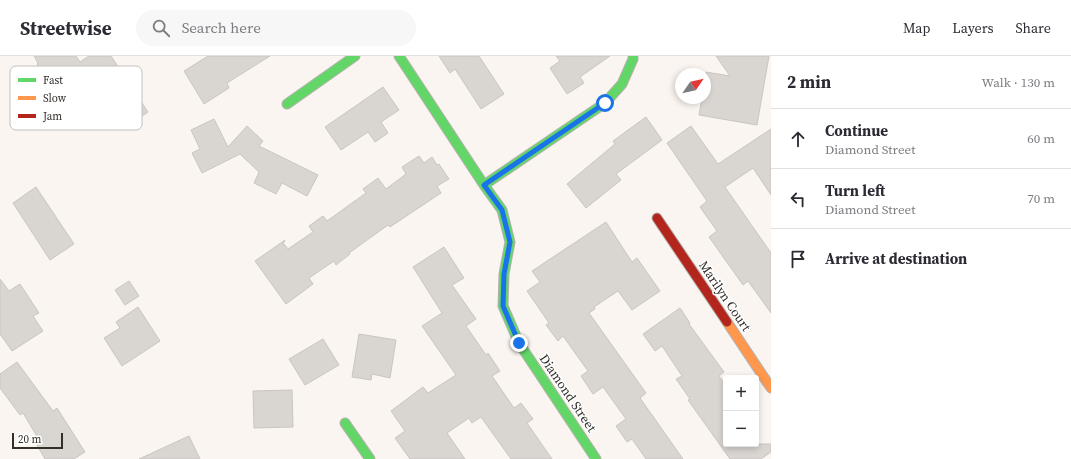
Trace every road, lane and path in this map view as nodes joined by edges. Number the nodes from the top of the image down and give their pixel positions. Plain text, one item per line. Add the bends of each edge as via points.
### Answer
1 (355, 56) edge
2 (399, 56) edge
3 (633, 56) edge
4 (287, 104) dead end
5 (484, 185) junction
6 (657, 218) dead end
7 (771, 388) edge
8 (345, 424) dead end
9 (370, 459) edge
10 (596, 459) edge

1 - 4 street
2 - 5 street, Diamond Street
3 - 5 street via 622,84 605,103
5 - 10 street, Diamond Street via 502,210 510,242 504,274 503,306 519,343
6 - 7 street, Marilyn Court
8 - 9 street

